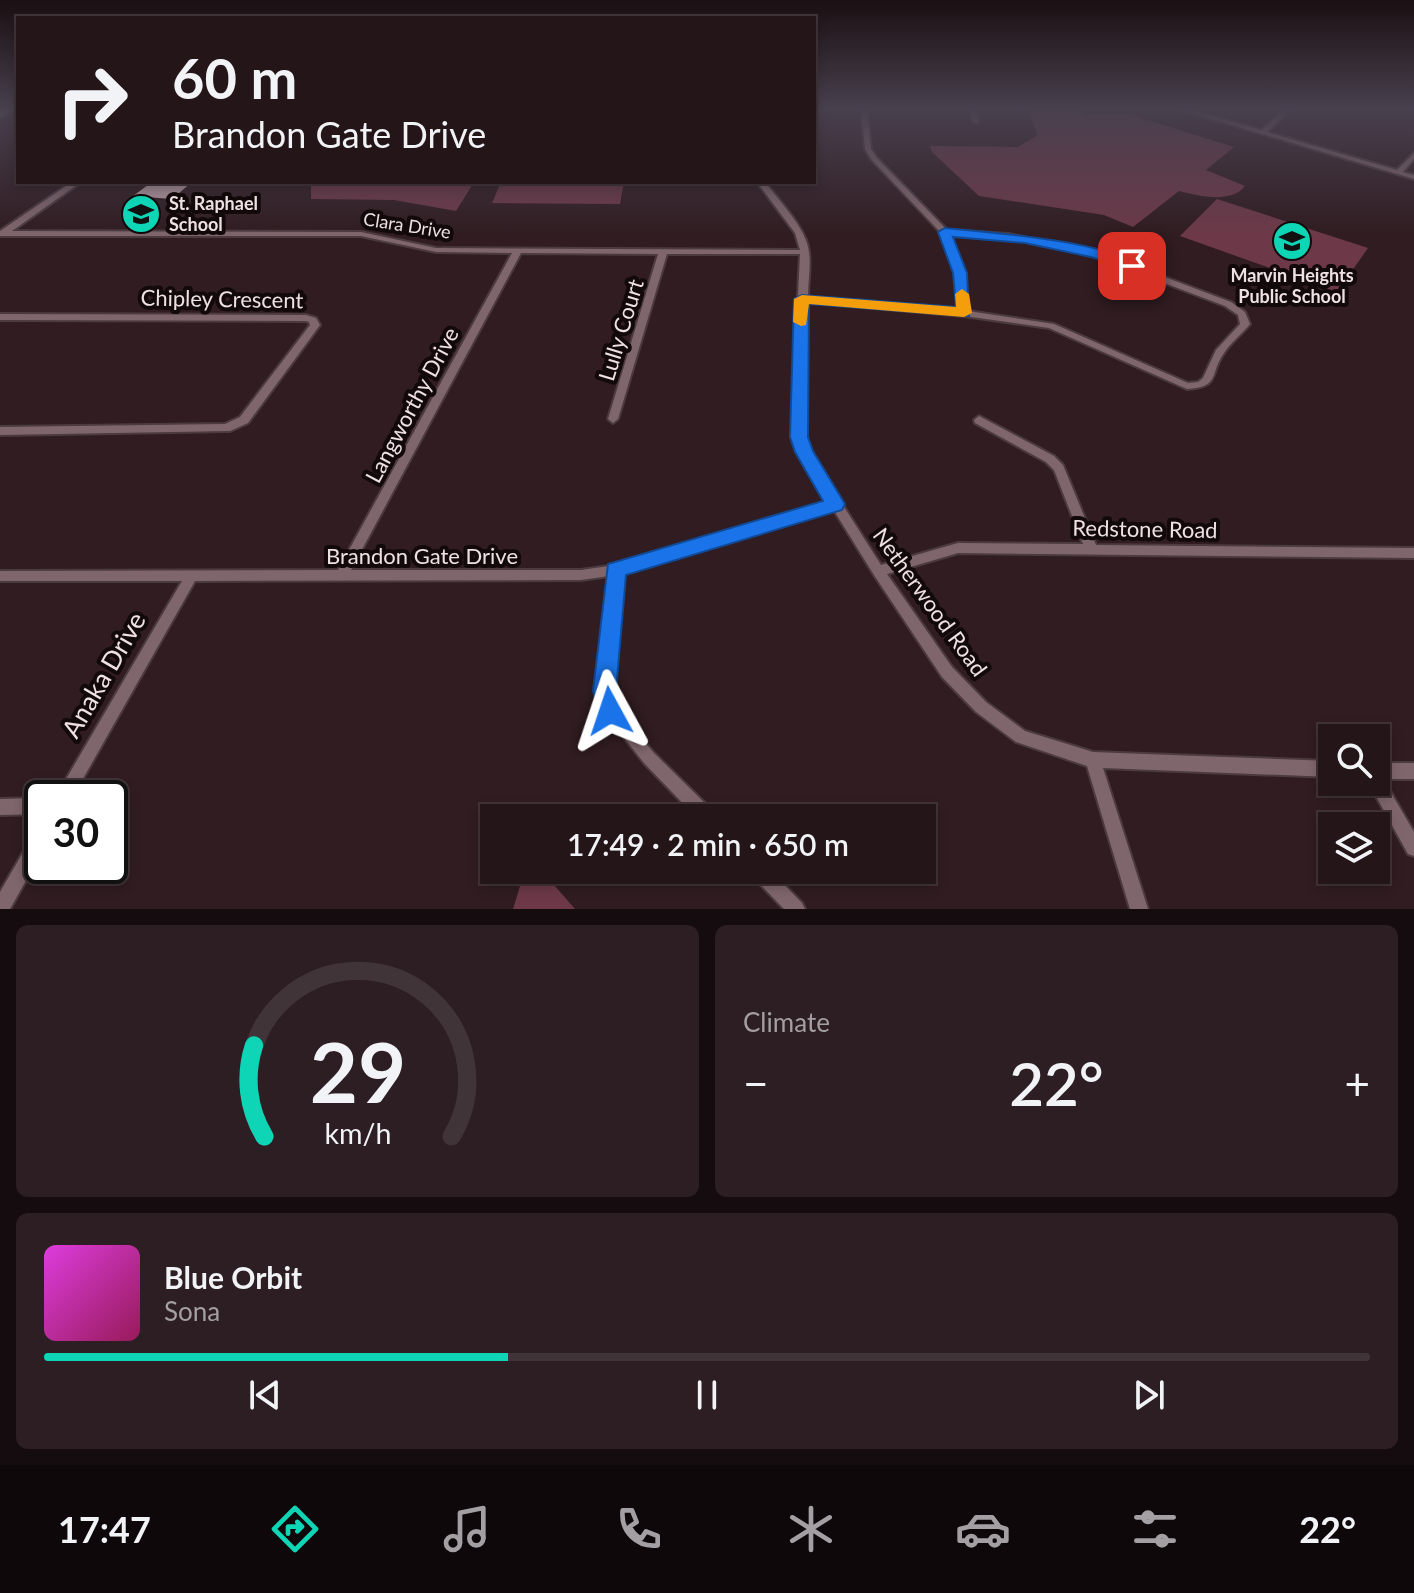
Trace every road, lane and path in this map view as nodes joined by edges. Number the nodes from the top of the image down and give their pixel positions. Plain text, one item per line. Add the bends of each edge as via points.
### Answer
1 (869, 151) edge
2 (1327, 151) edge
3 (1414, 155) edge
4 (1399, 172) junction
5 (1414, 177) edge
6 (74, 184) edge
7 (762, 184) edge
8 (945, 232) junction
9 (2, 234) edge
10 (517, 252) junction
11 (663, 252) junction
12 (805, 252) junction
13 (802, 299) junction
14 (964, 313) junction
15 (0, 317) edge
16 (613, 419) dead end
17 (979, 420) dead end
18 (0, 431) edge
19 (835, 504) junction
20 (1091, 548) junction
21 (1414, 553) edge
22 (616, 570) junction
23 (878, 571) junction
24 (0, 576) edge
25 (341, 576) junction
26 (190, 578) junction
27 (1093, 760) junction
28 (1318, 768) edge
29 (1390, 771) edge
30 (1414, 771) edge
31 (73, 780) edge
32 (1384, 796) edge
33 (694, 804) edge
34 (24, 806) edge
35 (0, 807) edge
36 (1414, 848) edge
37 (24, 867) edge
38 (772, 884) edge
39 (0, 909) edge
40 (796, 909) edge
41 (1139, 909) edge

1 - 8 street
2 - 4 street
3 - 4 street
4 - 5 street
6 - 9 street
7 - 12 street via 799,233
8 - 14 street via 960,273
8 - 14 street via 1008,236 1110,258 1228,304 1242,314 1245,324 1219,352 1207,380 1187,386 1051,326
9 - 10 street, Clara Drive via 361,234 436,250
10 - 11 street, Clara Drive
10 - 25 street, Langworthy Drive
11 - 12 street, Clara Drive
11 - 16 street, Lully Court
12 - 13 street, Netherwood Road
13 - 14 street
13 - 19 street, Netherwood Road via 799,437
15 - 18 street, Chipley Crescent via 306,318 315,325 244,420 226,428
17 - 20 street via 1059,468
19 - 22 street, Brandon Gate Drive
19 - 23 street, Netherwood Road
20 - 21 street, Redstone Road
20 - 23 street, Redstone Road via 958,548
22 - 25 street, Brandon Gate Drive via 581,575
22 - 33 street via 605,691 610,711
23 - 27 street, Netherwood Road via 947,672 981,707 1021,737
24 - 26 street, Brandon Gate Drive
25 - 26 street, Brandon Gate Drive
26 - 31 street, Anaka Drive
27 - 28 street, Netherwood Road
27 - 41 street
29 - 30 street
32 - 36 street
34 - 35 street
37 - 39 street
38 - 40 street

